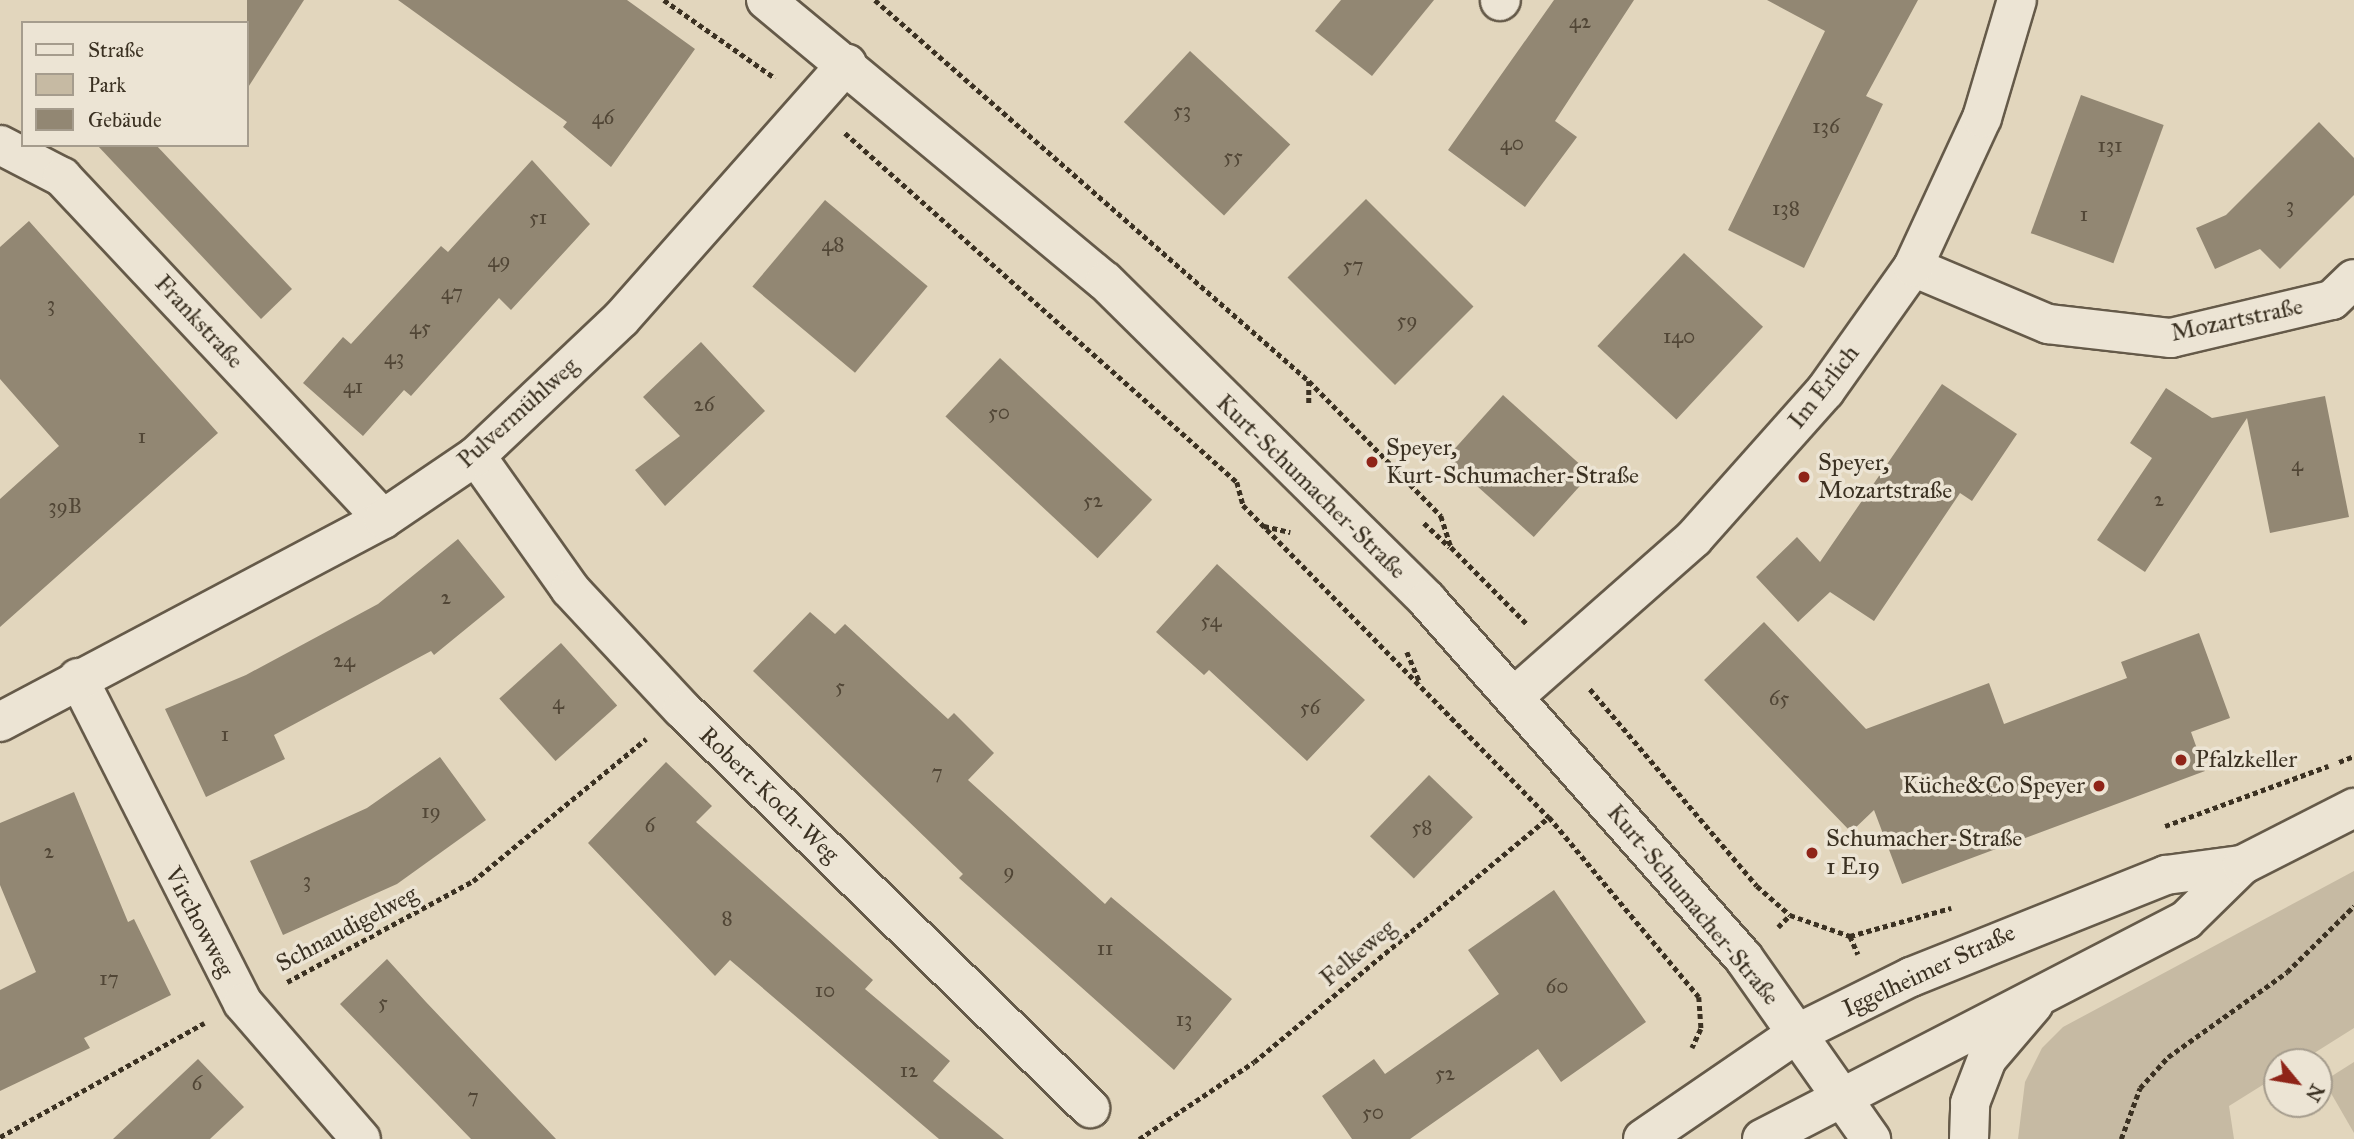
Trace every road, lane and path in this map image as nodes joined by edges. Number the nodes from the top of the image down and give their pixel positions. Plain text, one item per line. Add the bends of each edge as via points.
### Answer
1 (664, 0) edge
2 (766, 0) edge
3 (875, 0) edge
4 (2017, 0) edge
5 (846, 64) junction
6 (811, 103) junction
7 (0, 145) edge
8 (1913, 267) junction
9 (2354, 279) edge
10 (1309, 381) junction
11 (1309, 404) dead end
12 (477, 456) junction
13 (383, 519) junction
14 (1424, 523) dead end
15 (1264, 525) junction
16 (1293, 533) dead end
17 (1451, 547) junction
18 (1407, 652) dead end
19 (1559, 655) junction
20 (78, 678) junction
21 (1421, 687) junction
22 (1516, 695) junction
23 (682, 709) junction
24 (0, 722) edge
25 (1596, 790) junction
26 (2354, 807) edge
27 (1549, 817) junction
28 (2242, 865) junction
29 (2354, 906) edge
30 (1850, 936) dead end
31 (2048, 988) junction
32 (243, 1003) junction
33 (1798, 1033) junction
34 (1692, 1048) dead end
35 (1842, 1099) junction
36 (1090, 1108) dead end
37 (0, 1137) edge
38 (361, 1139) edge
39 (1139, 1139) edge
40 (1643, 1139) edge
41 (1762, 1139) edge
42 (1871, 1139) edge
43 (1969, 1139) edge
44 (2121, 1139) edge

1 - 6 path
2 - 5 street, Kurt-Schumacher-Straße
3 - 10 path
4 - 8 street, Im Erlich via 1982,118
5 - 6 street, Pulvermühlweg
5 - 22 street, Kurt-Schumacher-Straße via 1105,281
6 - 12 street, Pulvermühlweg via 621,319
6 - 15 path via 1237,482 1243,505
7 - 13 street, Frankstraße via 62,177
8 - 9 street, Mozartstraße via 2048,324 2171,338 2332,300
8 - 19 street, Im Erlich via 1825,391 1747,481 1694,538
10 - 11 path
10 - 17 path via 1441,516
12 - 13 street, Pulvermühlweg
12 - 23 street, Robert-Koch-Weg via 570,589
13 - 20 street, Pulvermühlweg
14 - 17 path
15 - 16 path
15 - 21 path
17 - 19 path
18 - 21 path
19 - 22 street, Im Erlich
19 - 30 path via 1757,886 1790,915
20 - 24 street, Pulvermühlweg
20 - 32 street, Virchowweg
21 - 27 path
22 - 25 street, Kurt-Schumacher-Straße
23 - 32 path, Schnaudigelweg via 473,881
23 - 36 street, Robert-Koch-Weg
25 - 27 path, Felkeweg
25 - 33 street, Kurt-Schumacher-Straße via 1743,957
26 - 28 street, Iggelheimer Straße
27 - 34 path via 1699,997 1701,1029
27 - 39 path, Felkeweg via 1254,1062
28 - 31 street, Iggelheimer Straße via 2186,920
28 - 33 street, Iggelheimer Straße via 2166,875 2000,937
29 - 44 path via 2287,972 2168,1057 2140,1088
31 - 35 street, Iggelheimer Straße
31 - 43 street via 1987,1059 1970,1103
32 - 37 path, Schnaudigelweg
32 - 38 street, Virchowweg
33 - 35 street, Kurt-Schumacher-Straße
33 - 40 street, Iggelheimer Straße
35 - 41 street, Iggelheimer Straße
35 - 42 street, Kurt-Schumacher-Straße

